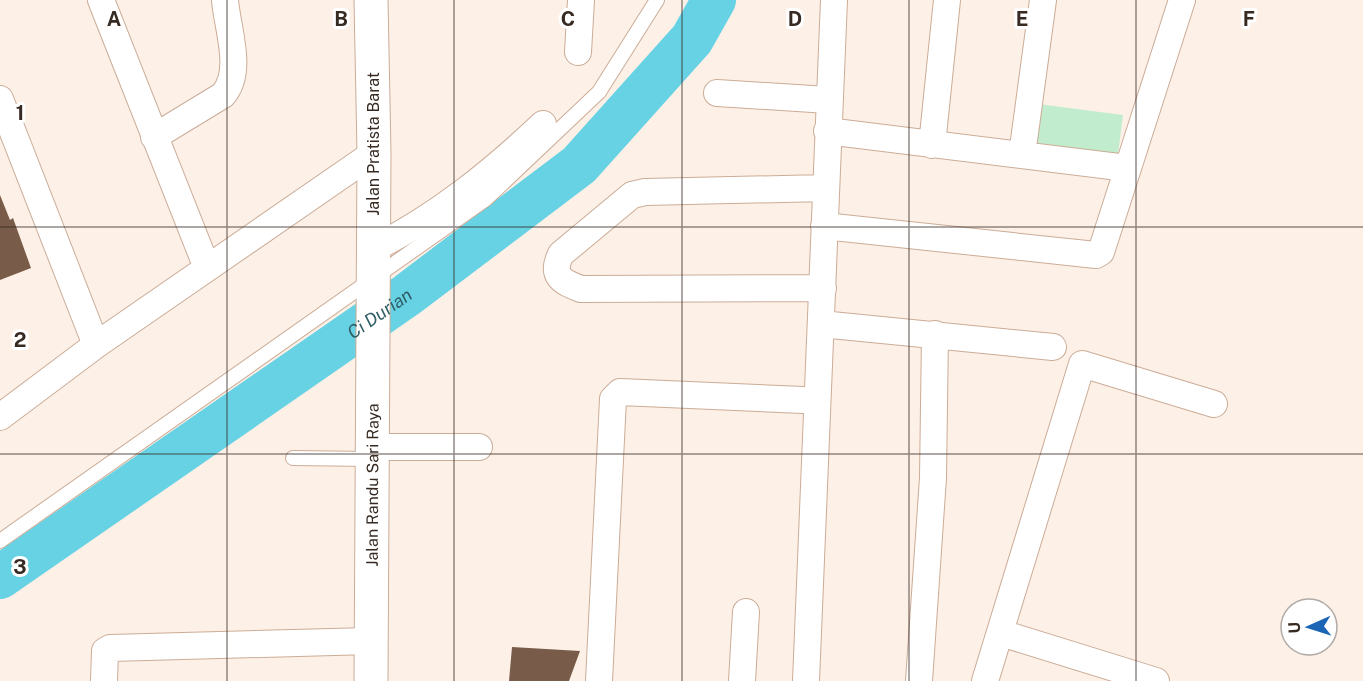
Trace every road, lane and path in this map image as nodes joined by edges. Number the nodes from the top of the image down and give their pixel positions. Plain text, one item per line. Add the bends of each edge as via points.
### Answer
1 (101, 0) edge
2 (225, 0) edge
3 (371, 0) edge
4 (581, 0) edge
5 (657, 0) edge
6 (834, 0) edge
7 (947, 0) edge
8 (1043, 0) edge
9 (1182, 0) edge
10 (578, 52) dead end
11 (717, 93) dead end
12 (0, 99) edge
13 (828, 100) junction
14 (543, 124) dead end
15 (827, 131) junction
16 (154, 137) junction
17 (932, 145) junction
18 (374, 153) junction
19 (1023, 155) junction
20 (1127, 168) junction
21 (825, 188) junction
22 (824, 226) junction
23 (373, 249) junction
24 (207, 268) junction
25 (372, 285) junction
26 (823, 288) junction
27 (821, 324) junction
28 (935, 334) junction
29 (96, 345) junction
30 (1053, 347) dead end
31 (803, 400) dead end
32 (1214, 404) dead end
33 (0, 417) edge
34 (479, 447) dead end
35 (372, 453) junction
36 (293, 458) dead end
37 (0, 541) edge
38 (746, 612) dead end
39 (1001, 633) junction
40 (370, 641) junction
41 (104, 681) edge
42 (371, 681) edge
43 (599, 681) edge
44 (742, 681) edge
45 (806, 681) edge
46 (919, 681) edge
47 (985, 681) edge
48 (1156, 681) edge

1 - 16 street
2 - 16 street via 233,68 228,90
3 - 18 street, Jalan Pratista Barat
4 - 10 street
5 - 25 lane via 599,92 486,199
6 - 13 street
7 - 17 street
8 - 19 street
9 - 20 street
11 - 13 street
12 - 29 street
13 - 15 street
14 - 23 street via 430,218
15 - 17 street
15 - 21 street
16 - 24 street
17 - 19 street
18 - 23 street, Jalan Pratista Barat
18 - 24 street
19 - 20 street
20 - 22 street via 1101,252 1096,255
21 - 22 street
21 - 26 street via 665,190 632,195 561,254 556,264 564,283 580,289
22 - 26 street
23 - 25 street, Jalan Pratista Barat
24 - 29 street
25 - 35 street, Jalan Randu Sari Raya
25 - 37 lane
26 - 27 street
27 - 28 street
27 - 45 street
28 - 30 street
28 - 46 street via 933,478
29 - 33 street
31 - 43 street via 620,392 613,399
32 - 39 street via 1082,364
34 - 35 street
35 - 36 lane
35 - 40 street, Jalan Randu Sari Raya
38 - 44 street
39 - 47 street
39 - 48 street
40 - 41 street via 110,648 105,651
40 - 42 street, Jalan Randu Sari Raya

